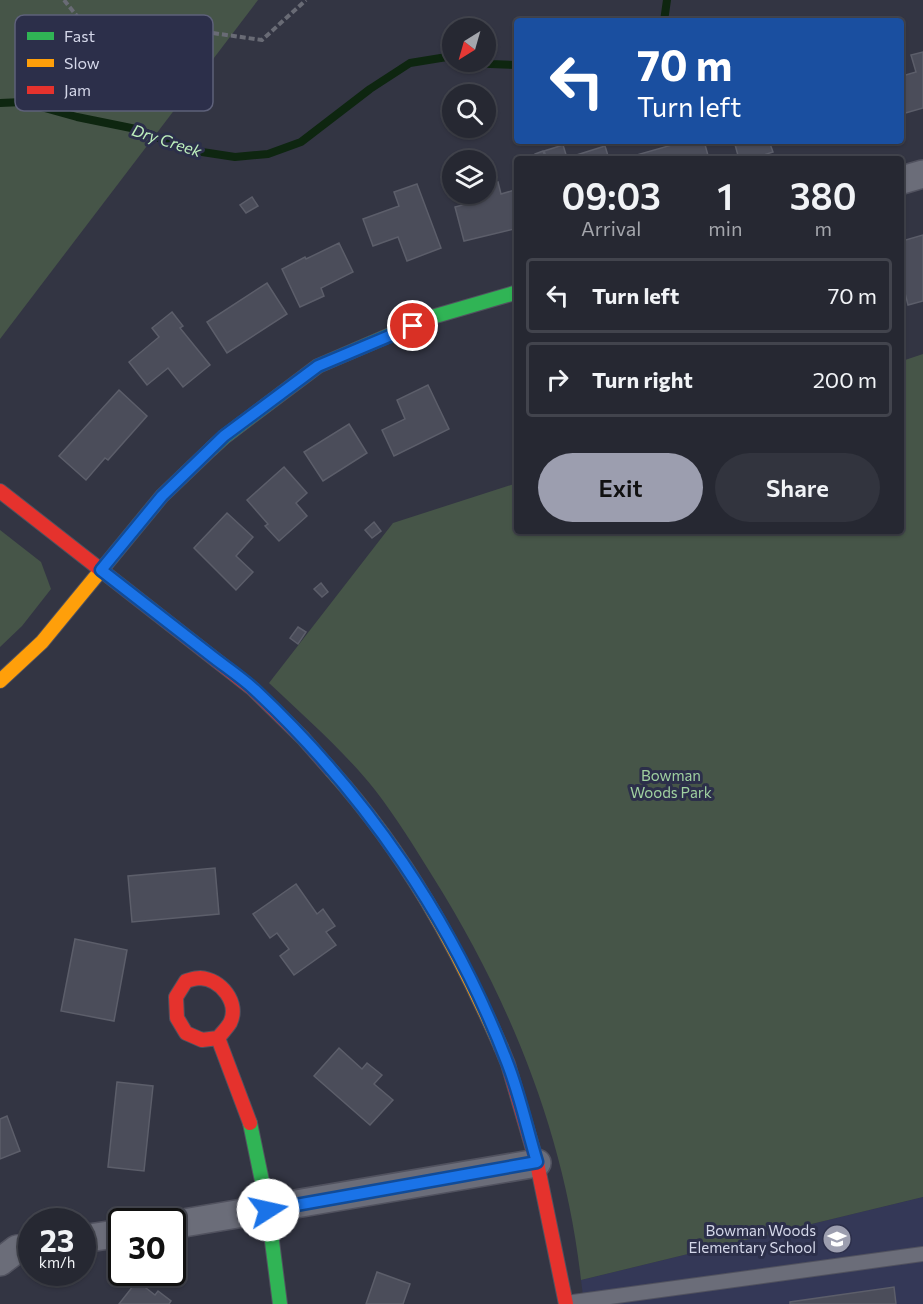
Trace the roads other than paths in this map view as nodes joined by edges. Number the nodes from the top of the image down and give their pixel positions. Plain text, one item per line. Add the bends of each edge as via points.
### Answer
1 (923, 174) edge
2 (904, 179) edge
3 (514, 293) edge
4 (0, 491) edge
5 (101, 570) junction
6 (0, 681) edge
7 (218, 1038) junction
8 (537, 1162) junction
9 (268, 1210) junction
10 (186, 1223) edge
11 (18, 1249) edge
12 (923, 1254) edge
13 (0, 1262) edge
14 (662, 1290) junction
15 (621, 1299) edge
16 (566, 1303) edge
17 (280, 1304) edge
18 (664, 1304) edge

1 - 2 street
3 - 5 street via 432,317 318,366 224,436 162,496
4 - 5 street
5 - 6 street via 42,642
5 - 8 street via 253,689 350,791 398,855 436,913 473,983 508,1064
7 - 7 street via 202,1040 186,1033 177,1018 176,997 186,981 213,981 228,993 234,1009 230,1023
7 - 9 street via 248,1116
8 - 9 street
8 - 16 street
9 - 10 street
9 - 17 street
11 - 13 street
12 - 14 lane
14 - 15 lane
14 - 18 lane
15 - 16 lane

